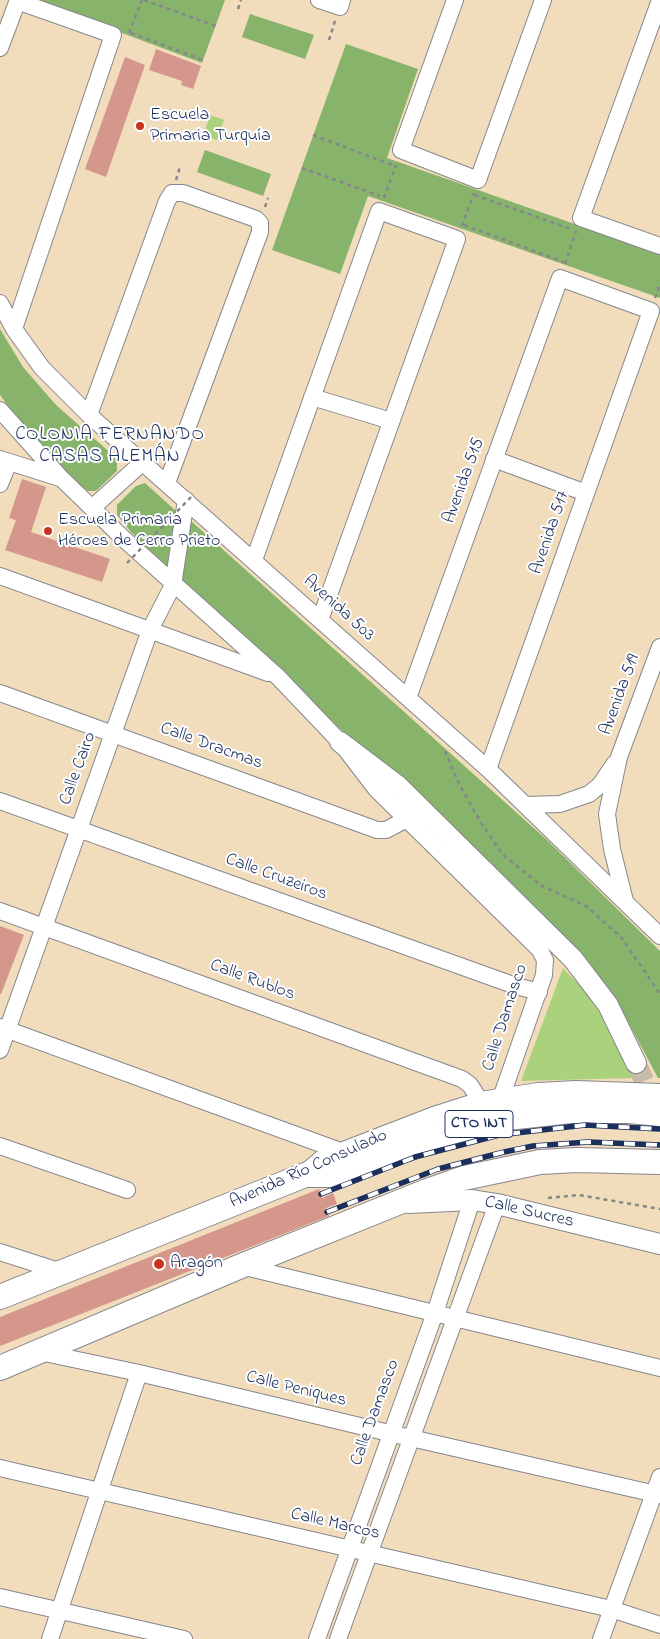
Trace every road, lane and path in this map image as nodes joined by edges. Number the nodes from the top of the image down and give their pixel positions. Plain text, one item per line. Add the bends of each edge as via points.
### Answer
1 (143, 0) edge
2 (241, 0) edge
3 (319, 0) edge
4 (455, 0) edge
5 (543, 0) edge
6 (660, 0) edge
7 (18, 1) edge
8 (341, 4) edge
9 (238, 9) dead end
10 (216, 26) dead end
11 (131, 33) junction
12 (113, 35) junction
13 (330, 40) dead end
14 (0, 48) edge
15 (203, 60) dead end
16 (313, 135) dead end
17 (401, 150) junction
18 (395, 166) junction
19 (302, 168) dead end
20 (476, 187) junction
21 (382, 204) junction
22 (579, 224) junction
23 (460, 232) junction
24 (660, 246) edge
25 (562, 270) junction
26 (0, 303) edge
27 (14, 330) junction
28 (312, 397) junction
29 (0, 410) edge
30 (89, 415) junction
31 (391, 421) junction
32 (494, 460) junction
33 (4, 461) edge
34 (143, 462) junction
35 (61, 478) junction
36 (168, 483) junction
37 (0, 484) edge
38 (586, 493) junction
39 (190, 497) junction
40 (92, 508) junction
41 (254, 560) junction
42 (127, 563) dead end
43 (0, 576) edge
44 (173, 585) junction
45 (320, 620) junction
46 (150, 630) junction
47 (660, 647) edge
48 (278, 677) junction
49 (0, 693) edge
50 (408, 698) junction
51 (440, 728) junction
52 (113, 733) junction
53 (340, 742) junction
54 (619, 757) junction
55 (488, 769) junction
56 (0, 801) edge
57 (526, 806) junction
58 (407, 819) junction
59 (79, 829) junction
60 (625, 901) junction
61 (0, 910) edge
62 (44, 926) junction
63 (660, 936) edge
64 (539, 992) junction
65 (660, 994) edge
66 (4, 1028) edge
67 (0, 1050) edge
68 (636, 1063) tunnel mouth
69 (660, 1094) edge
70 (491, 1100) junction
71 (660, 1114) edge
72 (0, 1146) edge
73 (343, 1152) junction
74 (660, 1162) edge
75 (305, 1175) junction
76 (128, 1190) dead end
77 (542, 1199) dead end
78 (472, 1200) junction
79 (395, 1204) junction
80 (497, 1204) junction
81 (660, 1209) edge
82 (660, 1244) edge
83 (0, 1252) edge
84 (241, 1266) junction
85 (62, 1272) junction
86 (0, 1297) edge
87 (435, 1313) junction
88 (456, 1318) junction
89 (40, 1352) junction
90 (0, 1368) edge
91 (660, 1368) edge
92 (139, 1372) junction
93 (389, 1433) junction
94 (411, 1438) junction
95 (0, 1468) edge
96 (660, 1477) edge
97 (99, 1492) junction
98 (657, 1494) edge
99 (349, 1548) junction
100 (370, 1553) junction
101 (0, 1597) edge
102 (611, 1608) junction
103 (59, 1612) junction
104 (660, 1625) edge
105 (50, 1639) edge
106 (184, 1639) edge
107 (317, 1639) edge
108 (338, 1639) edge
109 (601, 1639) edge

1 - 10 path
1 - 11 path
2 - 9 path
3 - 8 street
4 - 17 street
5 - 20 street
6 - 22 street
7 - 12 street
7 - 14 street
8 - 13 path
11 - 12 path
11 - 15 path
12 - 27 street
16 - 18 path
17 - 18 path
17 - 20 street
18 - 21 path
19 - 21 path
20 - 22 path
20 - 23 path
21 - 23 street
21 - 28 street
22 - 24 street
22 - 25 path
23 - 25 path
23 - 31 street
25 - 32 street, Avenida 515
25 - 38 street, Avenida 517 via 651,311
26 - 27 street, Avenida 503
27 - 30 street, Avenida 503 via 42,368
28 - 31 street
28 - 41 street
29 - 35 street
30 - 34 street, Avenida 503
30 - 36 street via 172,193 183,193 256,219 260,223 260,232
31 - 45 street
32 - 38 street
32 - 50 street, Avenida 515
33 - 35 street
33 - 37 street
34 - 36 street, Avenida 503
34 - 40 street
35 - 40 street
36 - 39 street, Avenida 503
38 - 55 street, Avenida 517
39 - 41 street, Avenida 503
39 - 42 path, bridge
39 - 44 street, Calle Cairo
40 - 44 street
41 - 45 street, Avenida 503
43 - 46 street
44 - 46 street, Calle Cairo
44 - 48 street
45 - 50 street, Avenida 503
46 - 48 street
46 - 52 street, Calle Cairo
47 - 54 street, Avenida 519
48 - 53 street
49 - 52 street, Calle Dracmas
50 - 51 street, Avenida 503
51 - 55 street, Avenida 503
51 - 65 path via 443,747 459,784 503,855 542,886 586,906 621,937
52 - 58 street, Calle Dracmas via 377,830 383,831
52 - 59 street, Calle Cairo
53 - 58 street via 376,789
53 - 68 main road via 398,786 573,959 608,1005
54 - 57 street, Avenida 519 via 600,785 589,794 560,804
54 - 60 street, Avenida 519 via 607,814
55 - 57 street, Avenida 503
56 - 59 street, Calle Cruzeiros
57 - 60 street, Avenida 503
58 - 64 street, Calle Damasco via 540,950 545,960
59 - 62 street, Calle Cairo
59 - 64 street, Calle Cruzeiros
60 - 63 street, Avenida 503
61 - 62 street, Calle Rublos
62 - 66 street, Calle Cairo
62 - 70 street, Calle Rublos via 462,1079
64 - 70 street, Calle Damasco
66 - 67 street, Calle Cairo
66 - 73 street
69 - 70 main road, Avenida Río Consulado / CTO INT via 576,1091
70 - 73 main road, Avenida Río Consulado / CTO INT via 434,1117
71 - 75 highway, CTO INT via 596,1110 507,1118 444,1135 331,1175
72 - 76 street
73 - 75 main road, Avenida Río Consulado / CTO INT via 323,1160
74 - 79 highway via 540,1162 464,1178
75 - 85 highway, Avenida Río Consulado / CTO INT
77 - 81 path via 579,1194
78 - 79 main road, Calle Sucres
78 - 80 main road, Calle Sucres
78 - 87 street, Calle Damasco
79 - 84 highway
80 - 82 main road, Calle Sucres
80 - 88 street
83 - 85 street
84 - 87 street
84 - 89 highway
85 - 86 highway, Avenida Río Consulado / CTO INT
87 - 88 street
87 - 93 street, Calle Damasco
88 - 91 street
88 - 94 street
89 - 90 highway
89 - 92 street, Calle Peniques
92 - 93 street, Calle Peniques
92 - 97 street
93 - 94 street, Calle Peniques
93 - 99 street, Calle Damasco
94 - 98 street, Calle Peniques
94 - 100 street
95 - 97 street, Calle Marcos
96 - 98 street
97 - 99 street, Calle Marcos
97 - 103 street
98 - 102 street
99 - 100 street, Calle Marcos
99 - 107 street, Calle Damasco
100 - 102 street, Calle Marcos
100 - 108 street
101 - 103 street
102 - 104 street, Calle Marcos
102 - 109 street
103 - 105 street
103 - 106 street

